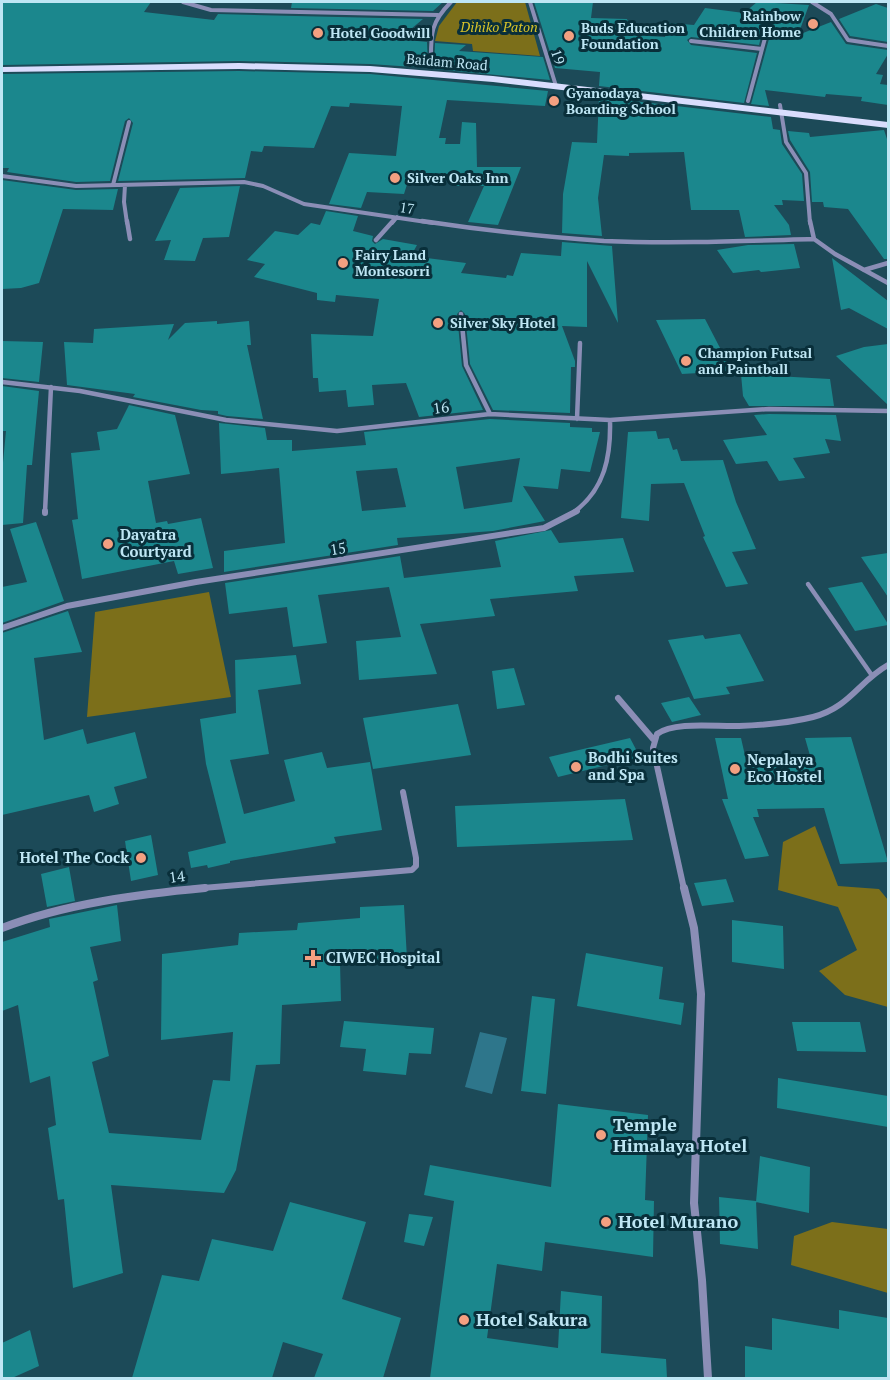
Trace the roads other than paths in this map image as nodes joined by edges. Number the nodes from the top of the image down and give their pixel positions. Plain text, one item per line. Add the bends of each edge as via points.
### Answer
1 (183, 2) edge
2 (226, 2) edge
3 (451, 2) edge
4 (530, 2) edge
5 (812, 2) edge
6 (220, 10) junction
7 (438, 15) junction
8 (768, 27) dead end
9 (691, 41) dead end
10 (888, 46) edge
11 (762, 49) junction
12 (2, 63) edge
13 (431, 66) junction
14 (2, 70) edge
15 (555, 82) junction
16 (748, 101) junction
17 (780, 109) junction
18 (888, 118) edge
19 (129, 122) dead end
20 (888, 125) edge
21 (2, 176) edge
22 (113, 185) junction
23 (125, 185) junction
24 (397, 217) junction
25 (130, 239) dead end
26 (814, 239) junction
27 (375, 240) dead end
28 (888, 263) edge
29 (863, 271) junction
30 (888, 283) edge
31 (461, 314) dead end
32 (580, 343) dead end
33 (2, 382) edge
34 (51, 387) junction
35 (888, 411) edge
36 (490, 414) junction
37 (577, 419) junction
38 (610, 420) junction
39 (45, 513) dead end
40 (808, 584) dead end
41 (2, 628) edge
42 (888, 665) edge
43 (871, 674) junction
44 (618, 698) dead end
45 (653, 738) junction
46 (403, 792) dead end
47 (2, 928) edge
48 (708, 1378) edge

1 - 6 street
2 - 6 street
3 - 7 street
4 - 15 street, 19
5 - 10 street via 831,14 848,40
6 - 7 street
7 - 13 street via 431,30
8 - 11 street
9 - 11 street
11 - 16 street
12 - 13 main road, Baidam Road via 238,59
13 - 15 main road, Baidam Road
14 - 15 main road, Baidam Road via 325,67
15 - 16 main road, Baidam Road
15 - 17 main road, Baidam Road
16 - 17 main road, Baidam Road
17 - 18 main road, Baidam Road
17 - 20 main road, Baidam Road
17 - 26 street via 786,142 806,173
19 - 22 street
21 - 22 street, 17 / 17 via 76,186
22 - 23 street, 17 / 17
23 - 24 street, 17 / 17 via 254,183 291,201
23 - 25 street
24 - 26 street, 17 / 17 via 494,232 579,239
24 - 27 street
26 - 29 street
28 - 29 street
29 - 30 street
31 - 36 street via 466,366
32 - 37 street
33 - 34 street, 16 / 16
34 - 36 street, 16 / 16 via 192,415 302,429 379,428
34 - 39 street
35 - 38 street, 16 / 16 via 770,409
36 - 37 street, 16 / 16
37 - 38 street, 16 / 16
38 - 41 street, 15 / 15 via 612,445 606,476 574,512 544,528 196,582 67,606
40 - 43 lane
42 - 43 street
43 - 45 street via 852,697 837,708 816,715 742,726 672,729
44 - 45 street
45 - 48 street via 694,928 701,994 694,1203
46 - 47 street, 14 / 14 via 416,866 412,870 206,886 107,900

